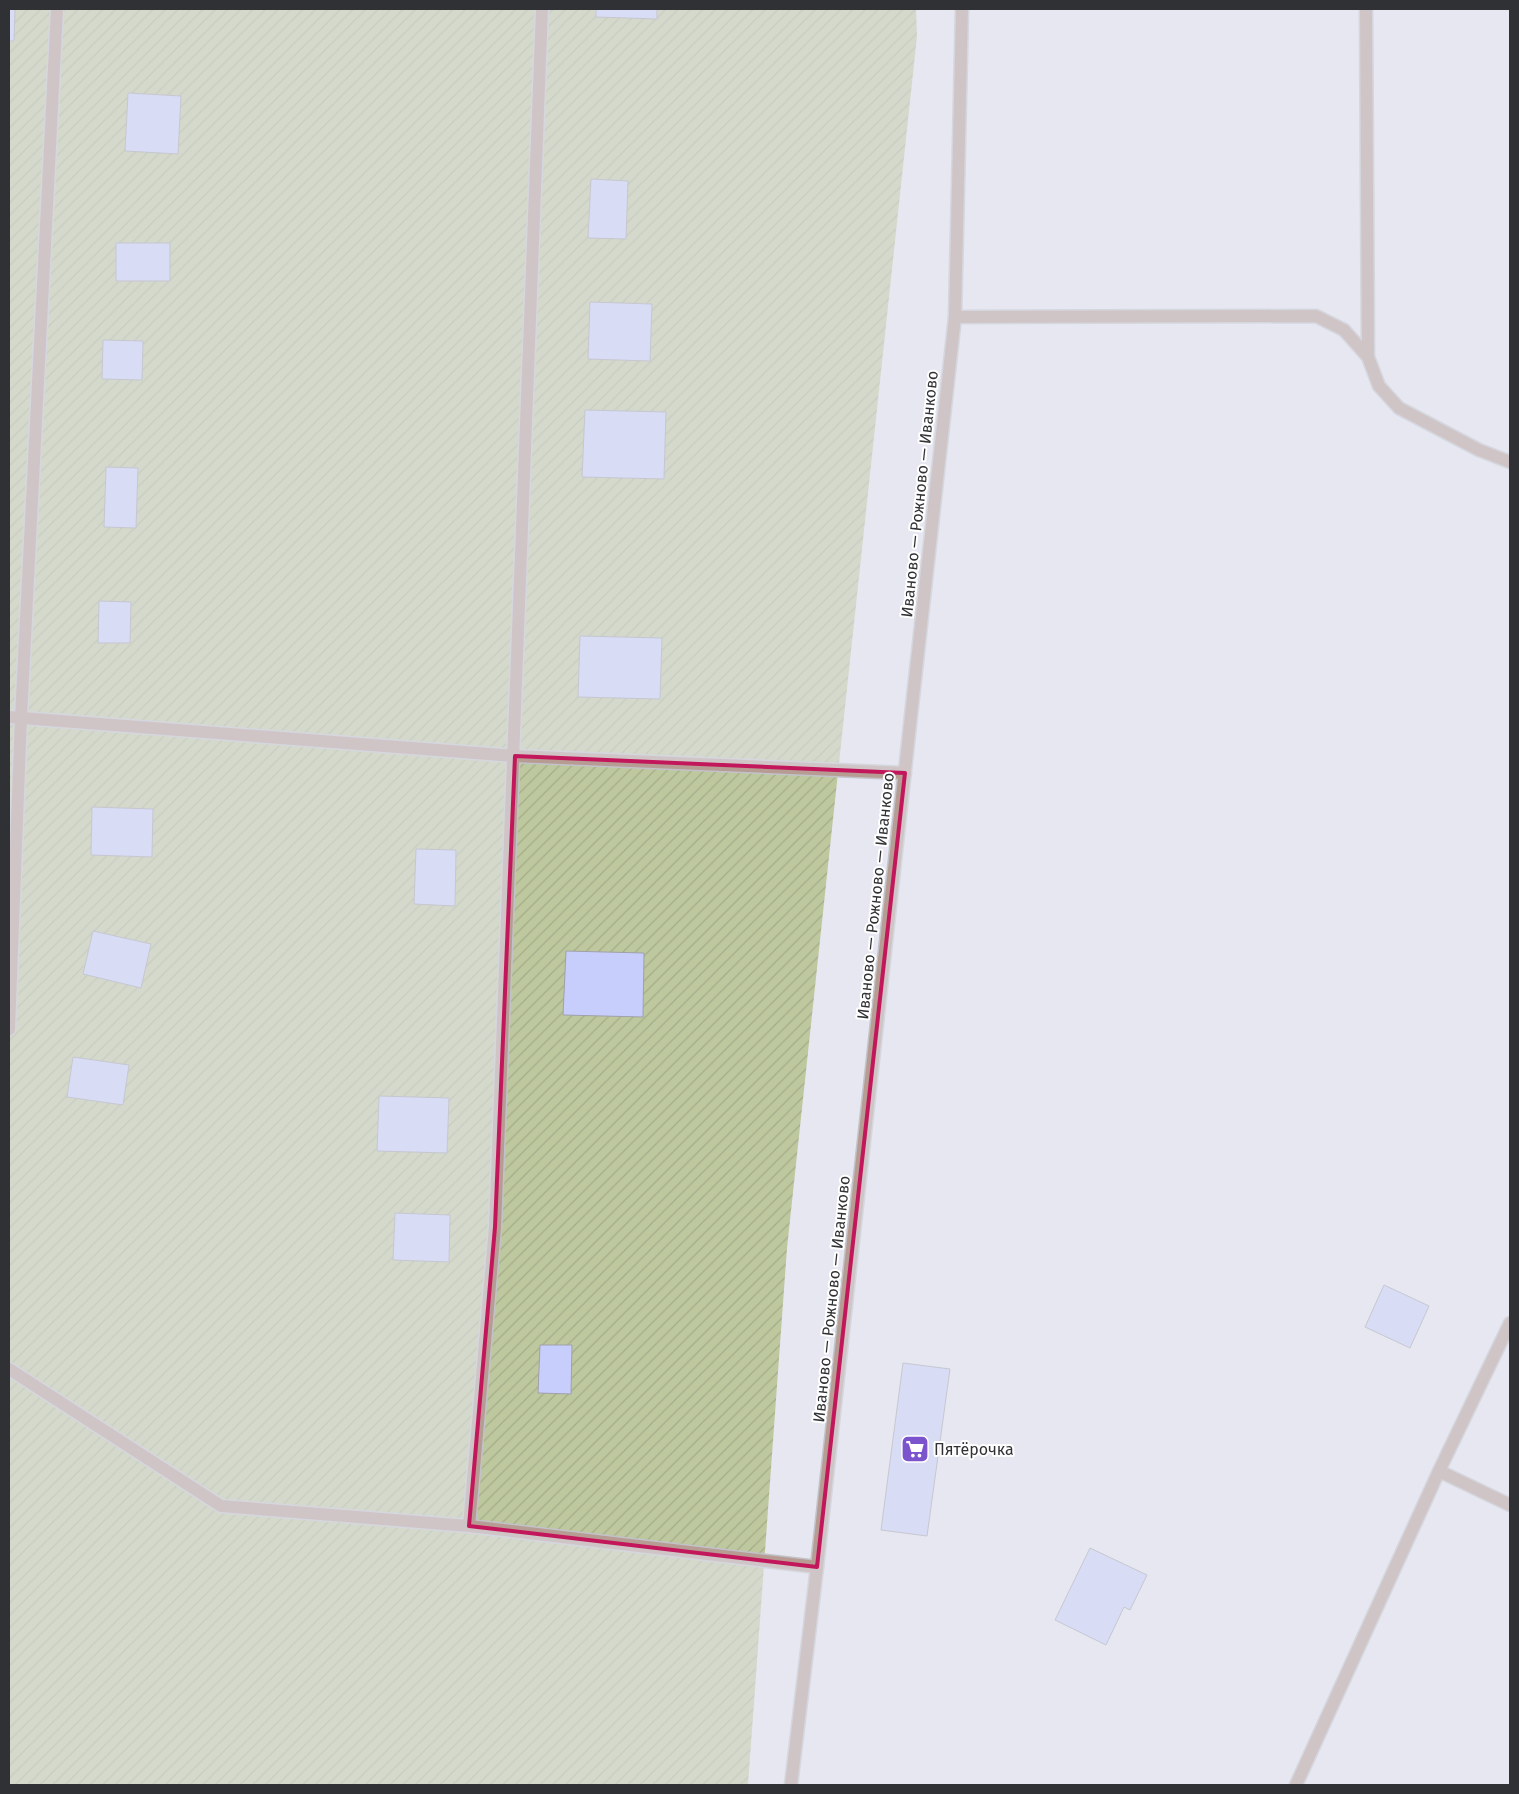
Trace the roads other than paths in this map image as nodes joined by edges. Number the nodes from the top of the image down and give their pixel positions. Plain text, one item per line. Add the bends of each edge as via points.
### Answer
1 (57, 9) edge
2 (542, 9) edge
3 (962, 9) edge
4 (1366, 9) edge
5 (955, 317) junction
6 (1368, 357) junction
7 (1510, 462) edge
8 (15, 717) edge
9 (515, 756) junction
10 (905, 773) junction
11 (9, 1029) edge
12 (1510, 1323) edge
13 (9, 1368) edge
14 (1439, 1471) junction
15 (1510, 1505) edge
16 (469, 1526) junction
17 (817, 1567) junction
18 (791, 1785) edge
19 (1296, 1785) edge

1 - 8 street
2 - 9 street
3 - 5 street, Иваново — Рожново — Иванково
4 - 6 street
5 - 6 street via 1316,316 1344,330
5 - 10 street, Иваново — Рожново — Иванково
6 - 7 street via 1379,386 1399,408 1479,450
8 - 9 street
8 - 11 street
9 - 10 street
9 - 16 street via 496,1227
10 - 17 street, Иваново — Рожново — Иванково
12 - 14 street
13 - 16 street via 221,1506
14 - 15 street
14 - 19 street
16 - 17 street
17 - 18 street, Иваново — Рожново — Иванково

